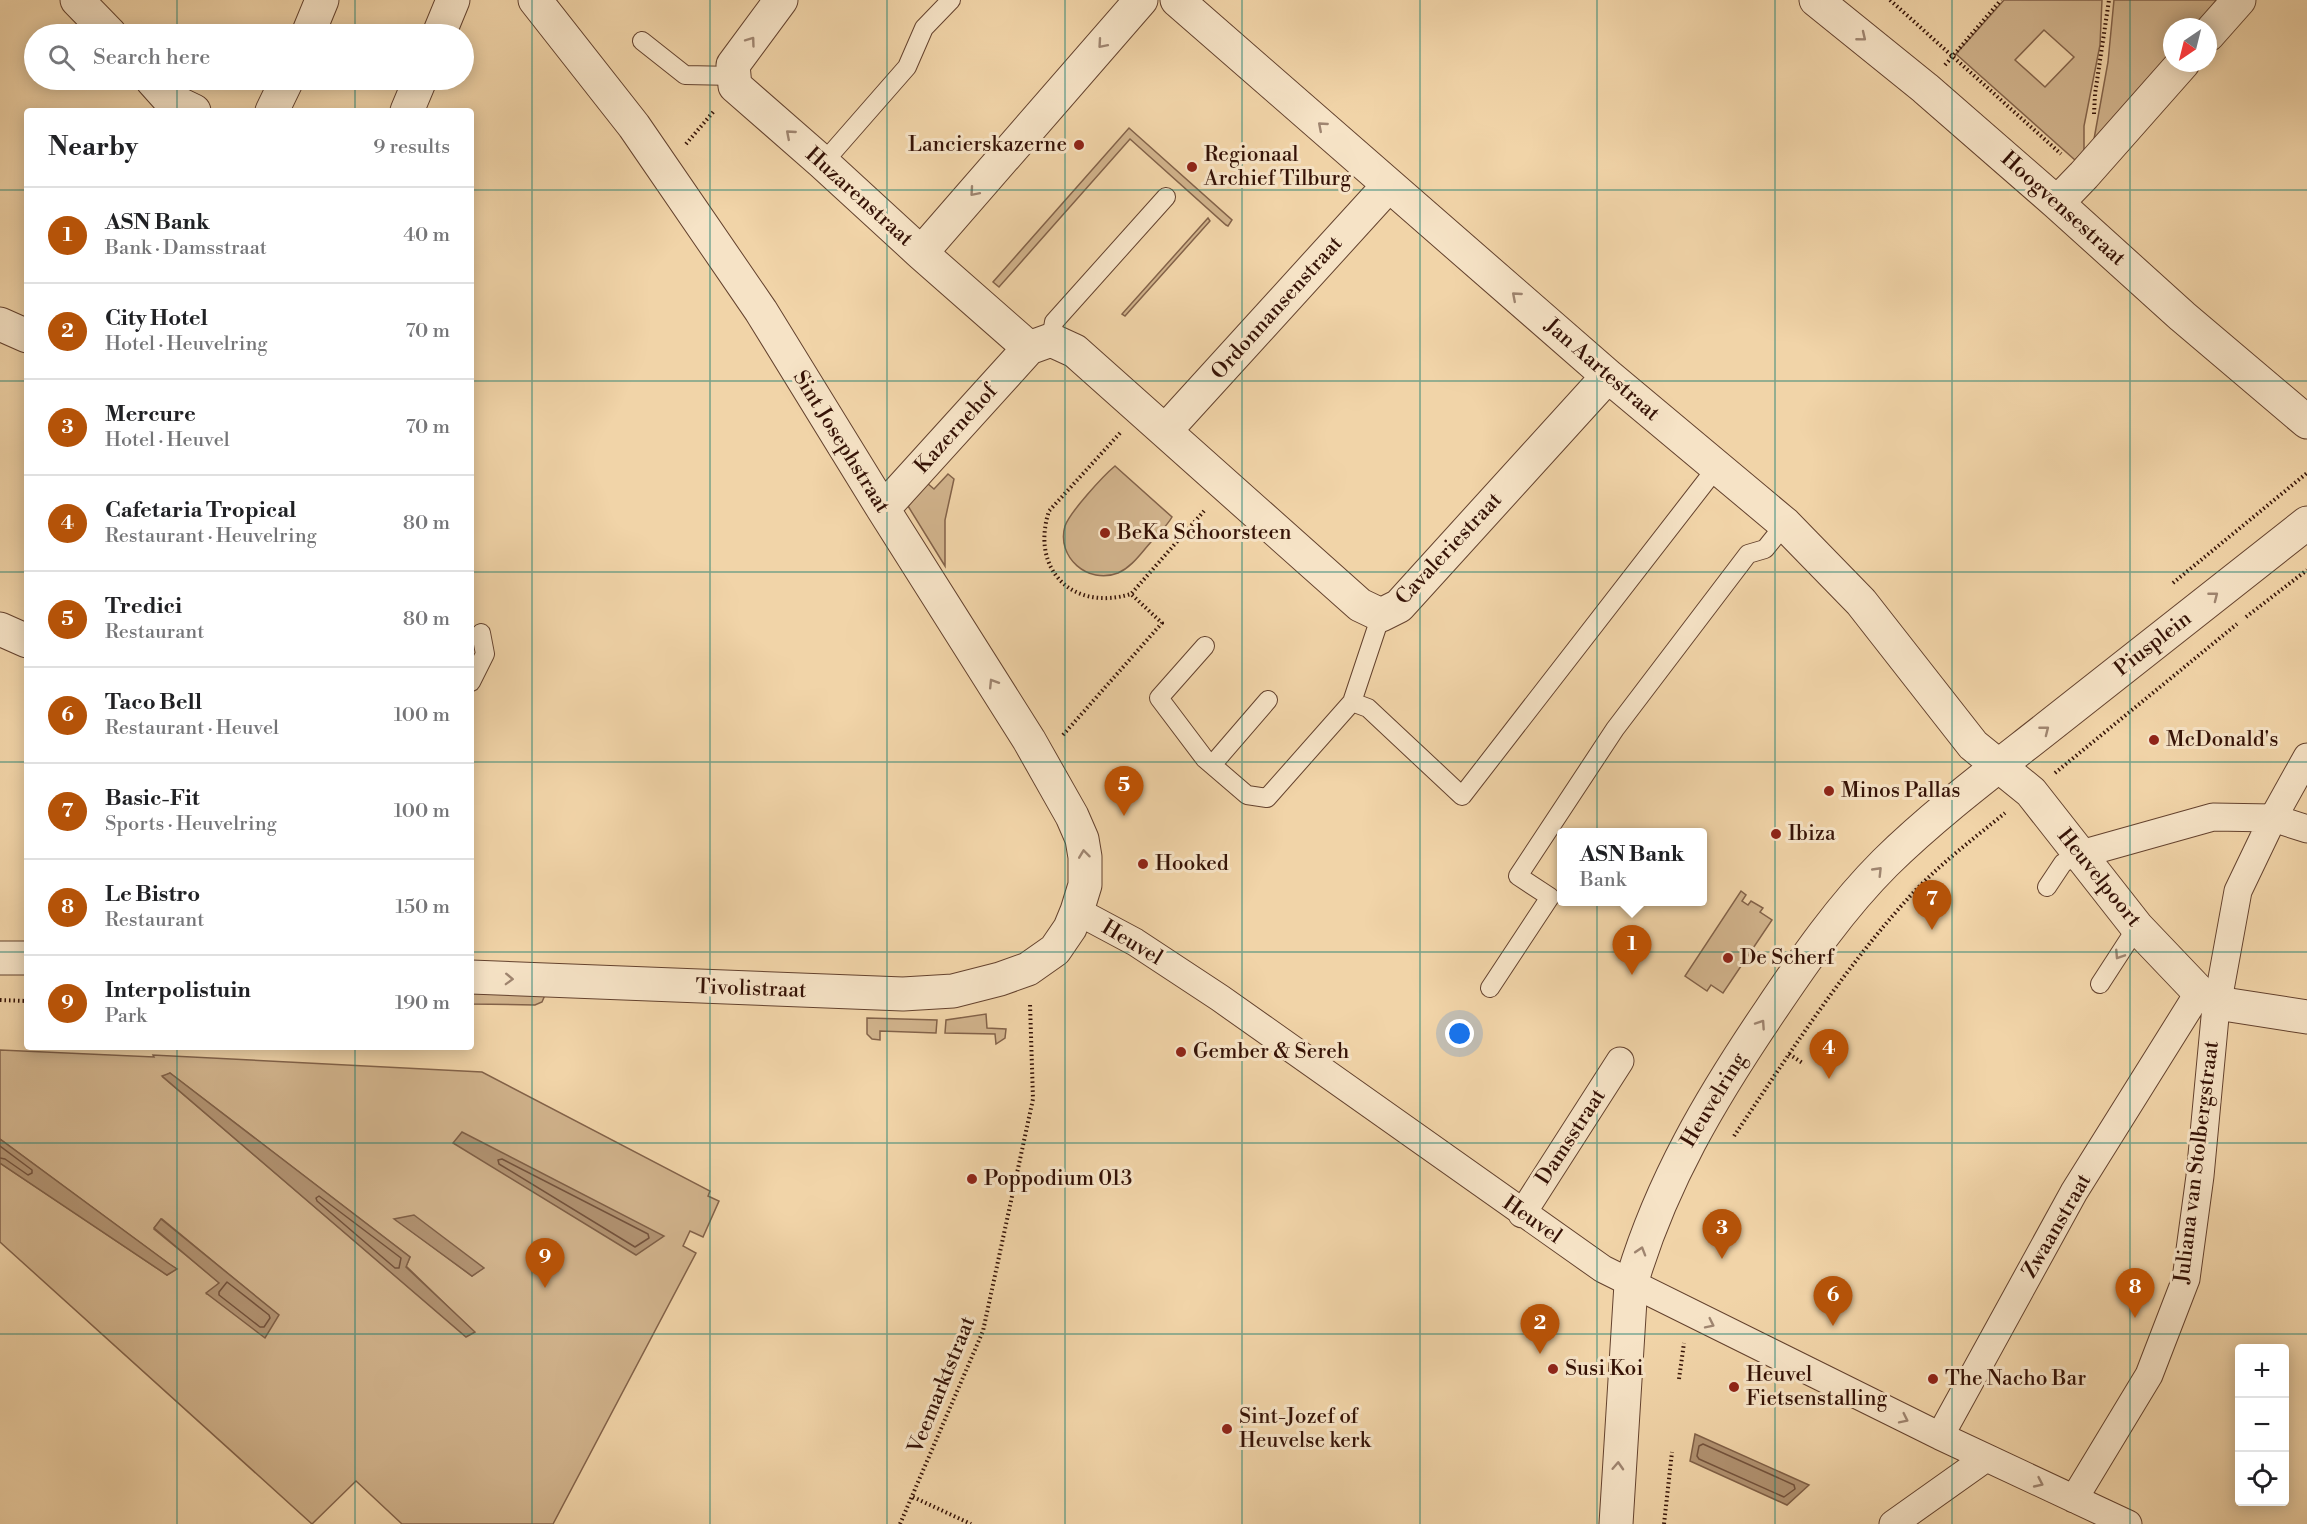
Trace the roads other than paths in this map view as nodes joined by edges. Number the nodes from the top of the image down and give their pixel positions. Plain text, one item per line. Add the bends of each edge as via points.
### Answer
1 (77, 0) edge
2 (322, 0) edge
3 (453, 0) edge
4 (535, 0) edge
5 (781, 0) edge
6 (951, 0) edge
7 (1140, 0) edge
8 (1177, 0) edge
9 (1816, 0) edge
10 (2239, 0) edge
11 (100, 24) edge
12 (312, 24) edge
13 (443, 24) edge
14 (2217, 25) edge
15 (642, 42) dead end
16 (2175, 72) edge
17 (735, 81) junction
18 (161, 90) edge
19 (282, 90) edge
20 (416, 90) edge
21 (188, 108) edge
22 (273, 108) edge
23 (408, 108) edge
24 (824, 163) junction
25 (1389, 185) junction
26 (1166, 197) dead end
27 (2057, 202) junction
28 (921, 253) junction
29 (1040, 344) junction
30 (1608, 376) junction
31 (2307, 422) edge
32 (1165, 431) junction
33 (1717, 467) junction
34 (883, 509) junction
35 (2307, 523) edge
36 (1785, 524) junction
37 (1381, 615) junction
38 (0, 629) edge
39 (481, 633) dead end
40 (24, 641) edge
41 (1205, 646) dead end
42 (474, 676) edge
43 (1268, 700) dead end
44 (1352, 702) junction
45 (2307, 757) edge
46 (1212, 765) junction
47 (1999, 766) junction
48 (2273, 818) junction
49 (2307, 829) edge
50 (2081, 854) junction
51 (2047, 887) dead end
52 (1077, 911) junction
53 (2137, 927) junction
54 (0, 958) edge
55 (24, 958) edge
56 (1028, 969) joint
57 (474, 977) edge
58 (2100, 984) dead end
59 (1490, 988) dead end
60 (2210, 1003) junction
61 (2307, 1017) edge
62 (1620, 1061) dead end
63 (1522, 1214) junction
64 (1644, 1291) junction
65 (1940, 1436) junction
66 (1986, 1458) junction
67 (2073, 1499) junction
68 (1616, 1524) edge
69 (1893, 1524) edge
70 (2128, 1524) edge

1 - 11 street
2 - 12 street
3 - 13 street
4 - 34 street, Sint Josephstraat via 664,169 761,311
17 -> 5 street via 734,65
6 - 24 lane via 924,28 907,67
7 -> 28 street, Huzarenstraat
25 -> 8 street, Jan Aartestraat
9 -> 27 street, Hoogvensestraat
10 - 14 street
15 - 17 lane via 685,75
16 - 27 street
24 -> 17 street, Huzarenstraat
18 - 21 street
19 - 22 street
20 - 23 street
24 - 28 street, Huzarenstraat
30 -> 25 street, Jan Aartestraat
25 - 32 street, Ordonnansenstraat
26 - 29 lane via 1054,322
27 - 31 street, Hoogvensestraat via 2182,316
28 - 29 street
29 - 32 street via 1075,351
29 - 34 street, Kazernehof
30 - 33 street, Jan Aartestraat
30 - 37 street, Cavaleriestraat via 1399,606
32 - 37 street, Cavaleriestraat via 1360,605
33 - 36 street, Jan Aartestraat
33 - 44 lane via 1462,796 1368,708
52 -> 34 street, Sint Josephstraat via 1085,885 1085,857 1072,816
47 -> 35 street, Piusplein
36 - 47 street, Jan Aartestraat via 1861,602 1973,745
36 - 59 lane via 1765,549 1748,554 1699,618 1615,729 1518,876 1550,897
37 - 44 lane
38 - 40 street
39 - 42 lane via 485,654
41 - 46 lane via 1159,698
43 - 46 lane
44 - 46 lane via 1267,798 1247,795
45 - 48 street
47 - 50 street, Heuvelpoort via 2031,792
64 -> 47 street, Heuvelring via 1654,1214 1689,1141 1782,993 1839,915 1886,863
48 - 49 street
48 - 50 street via 2213,817
48 - 60 street via 2238,891
50 - 51 lane via 2063,862
50 - 53 street, Heuvelpoort
52 - 56 street, Heuvel via 1055,950
52 - 63 street, Heuvel via 1135,942 1220,998
53 -> 58 lane
53 - 60 street, Heuvelpoort
54 - 55 street
57 -> 56 street, Tivolistraat via 903,994 953,991
60 - 61 street
60 - 65 street, Zwaanstraat via 2181,1021 2074,1192
60 - 67 street, Juliana van Stolbergstraat via 2200,1176 2186,1279 2149,1375
62 - 63 street, Damsstraat
63 - 64 street, Heuvel via 1603,1269
64 -> 65 street, Heuvel
68 -> 64 street, Heuvelring
65 - 66 street, Heuvel
66 -> 67 street, Heuvel
66 - 69 street
67 - 70 street, Heuvel

